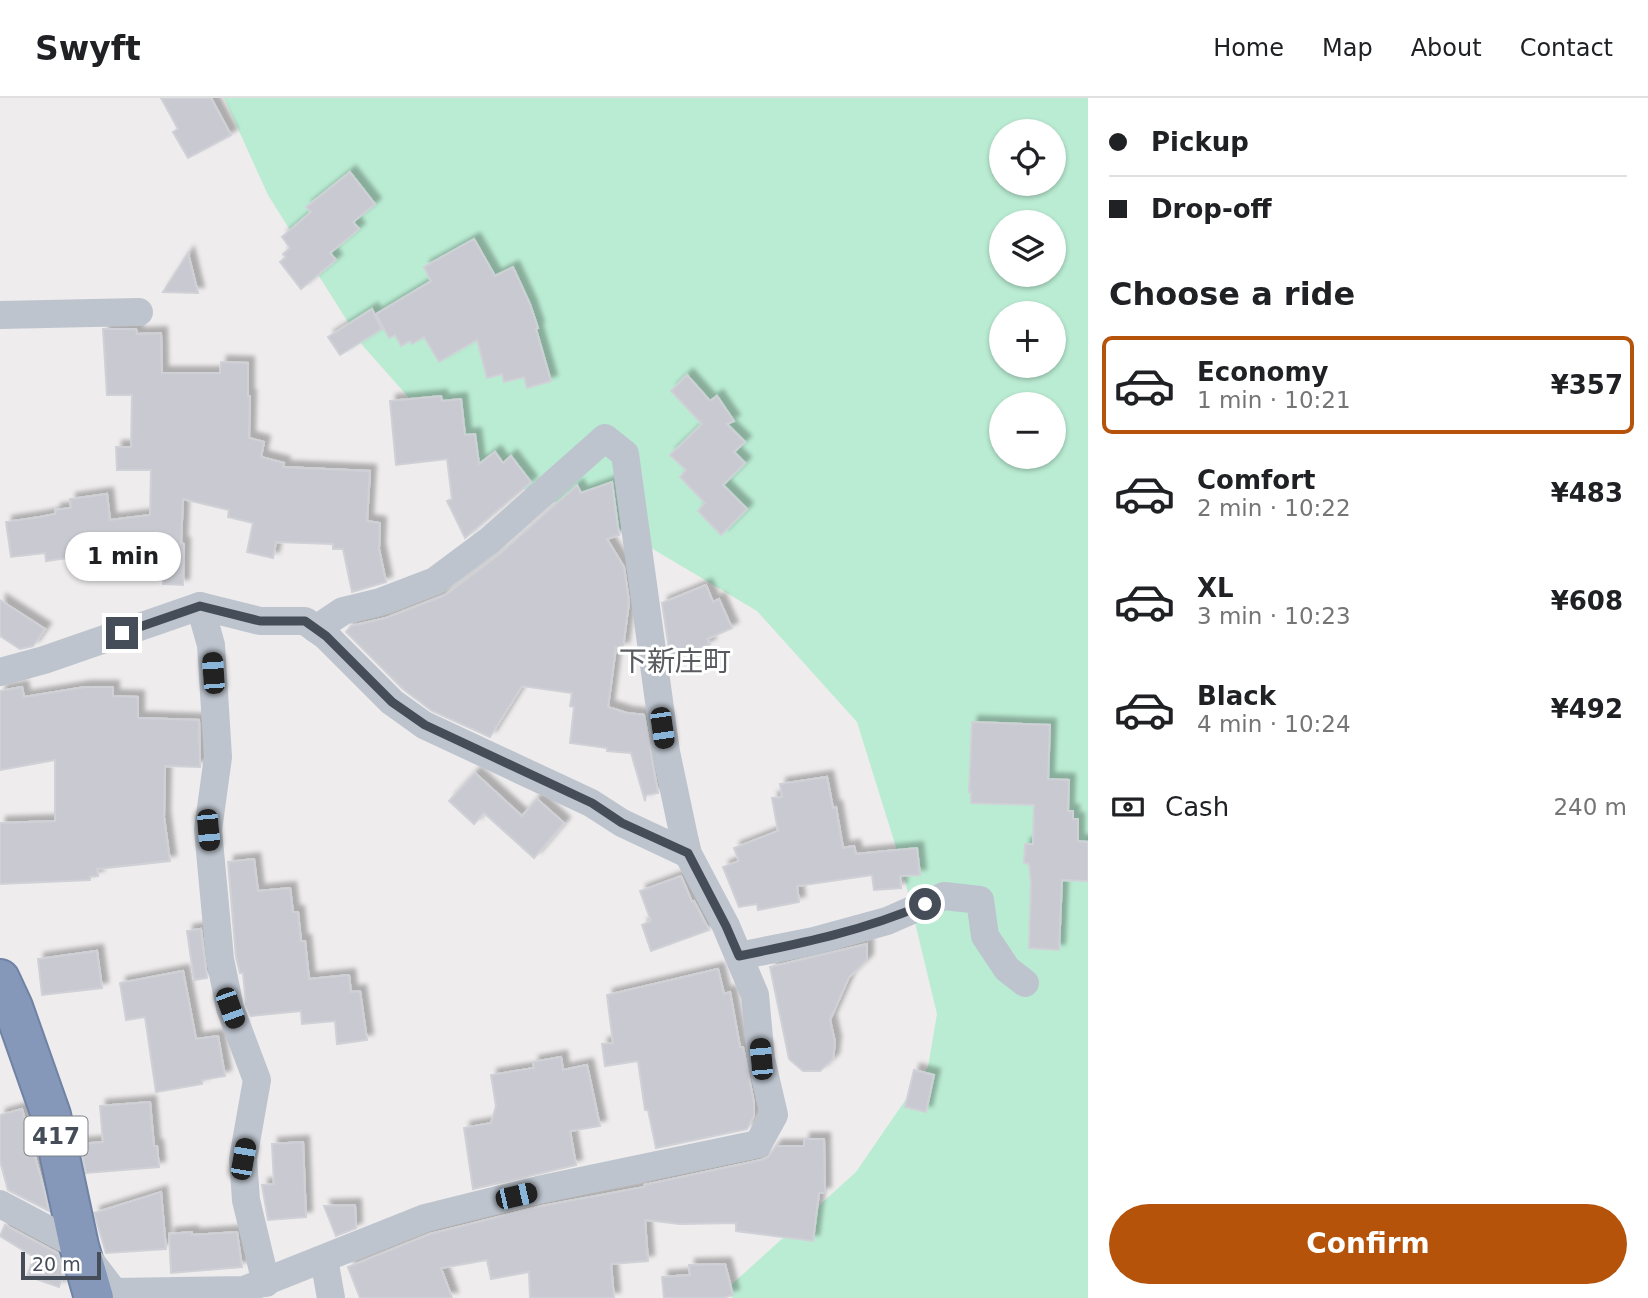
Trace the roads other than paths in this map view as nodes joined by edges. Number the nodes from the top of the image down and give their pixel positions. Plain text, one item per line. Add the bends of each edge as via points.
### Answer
1 (139, 312) dead end
2 (0, 315) edge
3 (200, 606) junction
4 (316, 629) junction
5 (0, 672) edge
6 (688, 853) junction
7 (739, 956) junction
8 (1026, 983) dead end
9 (4, 998) edge
10 (0, 1204) edge
11 (79, 1246) junction
12 (324, 1259) junction
13 (251, 1290) edge
14 (94, 1298) edge
15 (331, 1298) edge

1 - 2 street
3 - 4 street via 260,621 305,621
3 - 5 street
3 - 13 street via 211,645 218,757 208,830 219,959 230,1008 257,1080 243,1159
4 - 6 street via 392,702 425,725
4 - 6 street via 343,611 435,581 490,540 605,438 625,454 666,752
6 - 7 street
7 - 8 street via 887,921 944,896 980,900 985,936 1007,969
7 - 12 street via 755,995 761,1059 774,1115 758,1144 425,1218
9 - 11 highway, 417 via 51,1115
10 - 11 street
11 - 13 street via 114,1292
11 - 14 highway, 417
12 - 13 street
12 - 15 street

